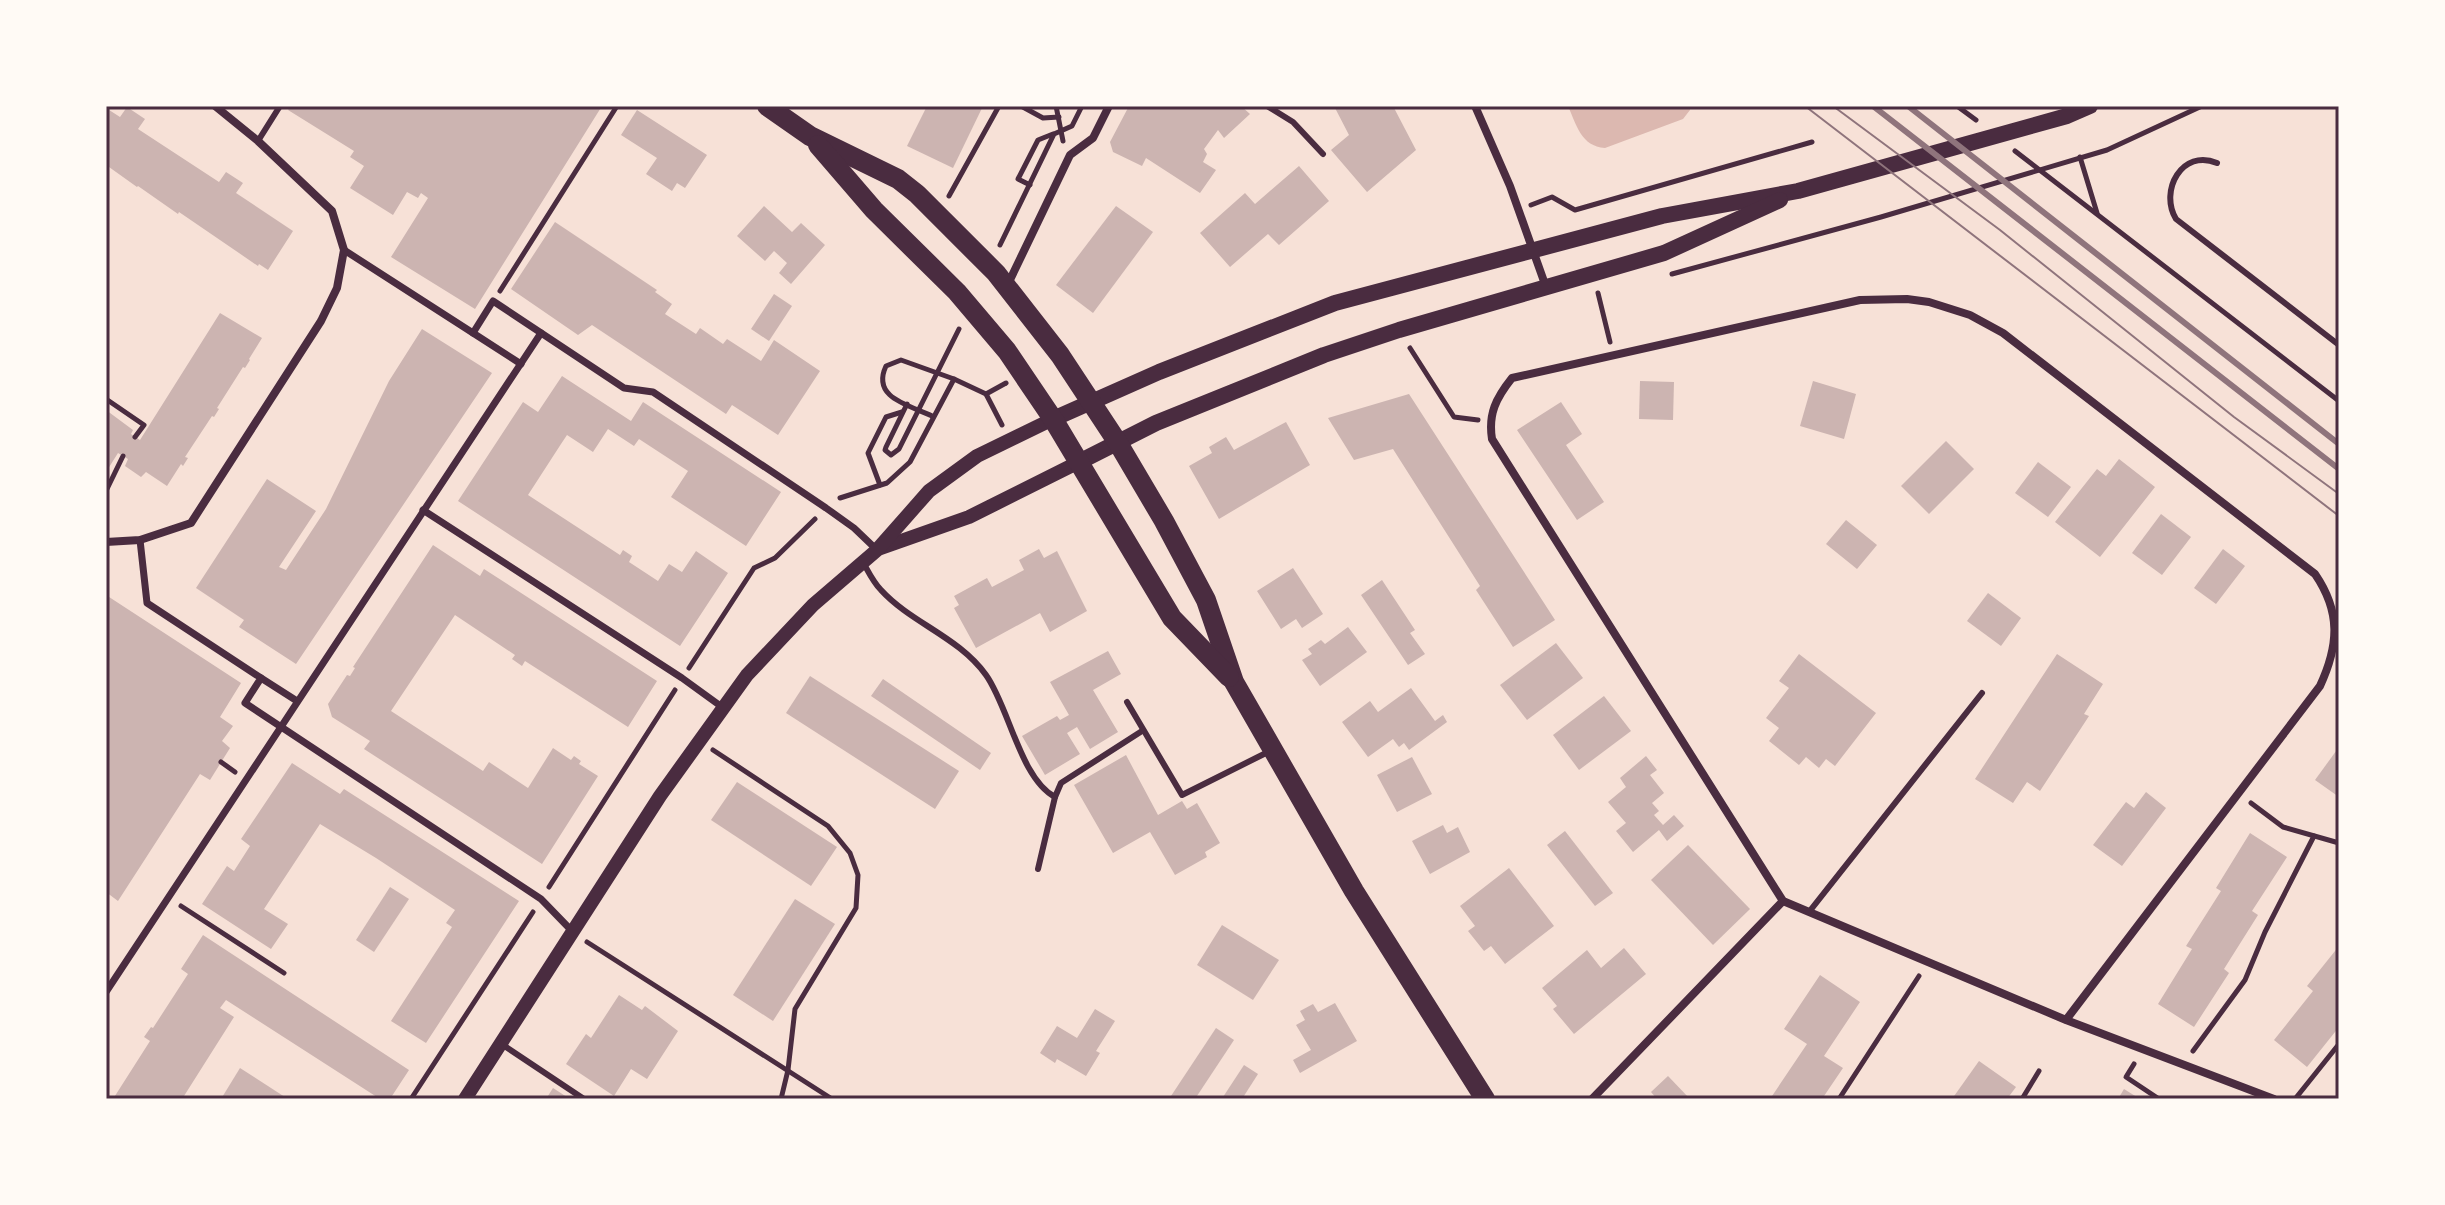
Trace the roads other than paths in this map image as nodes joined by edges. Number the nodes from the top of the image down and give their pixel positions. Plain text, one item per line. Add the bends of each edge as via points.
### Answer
1 (215, 106) edge
2 (280, 106) edge
3 (767, 106) edge
4 (1109, 106) edge
5 (1267, 106) edge
6 (1475, 106) edge
7 (2090, 106) edge
8 (810, 136) junction
9 (258, 141) junction
10 (1323, 154) dead end
11 (2217, 163) dead end
12 (1798, 191) junction
13 (344, 250) junction
14 (1534, 251) junction
15 (1007, 287) junction
16 (1546, 287) junction
17 (484, 295) dead end
18 (493, 301) junction
19 (473, 333) junction
20 (541, 333) junction
21 (2339, 345) edge
22 (521, 364) junction
23 (1093, 402) junction
24 (1053, 419) junction
25 (1118, 443) junction
26 (1079, 462) junction
27 (423, 510) junction
28 (140, 540) junction
29 (106, 542) edge
30 (877, 550) junction
31 (862, 562) junction
32 (2336, 617) edge
33 (261, 678) junction
34 (1234, 682) junction
35 (1982, 693) dead end
36 (297, 701) junction
37 (1127, 702) dead end
38 (722, 707) junction
39 (280, 727) junction
40 (1142, 731) junction
41 (1273, 749) junction
42 (1055, 797) junction
43 (1038, 869) dead end
44 (1783, 901) junction
45 (1809, 912) junction
46 (572, 932) junction
47 (106, 992) edge
48 (2066, 1020) junction
49 (500, 1043) junction
50 (465, 1099) edge
51 (584, 1099) edge
52 (1485, 1099) edge
53 (1592, 1099) edge
54 (2274, 1099) edge

1 - 9 street
2 - 9 lane
3 - 8 main road
4 - 15 street via 1093,138 1070,155
5 - 10 lane via 1293,122
6 - 14 street
7 - 12 main road
8 - 15 main road via 898,179
8 - 24 main road via 991,330
9 - 13 street via 332,211
11 - 21 lane via 2193,161 2175,178 2169,200 2176,219
12 - 14 main road via 1683,210
12 - 16 main road via 1664,253
13 - 19 street
13 - 28 street via 337,288 321,321 191,523
14 - 16 street
14 - 23 main road via 1335,303
15 - 23 main road
16 - 25 main road via 1324,355
17 - 18 street
18 - 19 street
18 - 20 street
19 - 22 street
20 - 22 street
20 - 30 street via 624,388 653,392 826,508
22 - 27 street
23 - 24 main road
23 - 25 main road
24 - 26 main road
24 - 30 street via 977,456 929,491
25 - 26 main road
25 - 34 main road via 1206,600
26 - 30 street via 969,517
26 - 34 main road via 1172,618
27 - 36 street
27 - 38 street
28 - 29 street
28 - 33 street via 147,603
30 - 31 street
31 - 38 street via 782,636
31 - 42 lane via 879,589 986,675 1013,737 1041,785
32 - 44 street via 2324,587 2302,562 2003,333 1929,302 1844,302 1512,378 1489,422 1503,461
32 - 48 street via 2334,645 2320,686
33 - 36 street
33 - 39 street via 245,703
34 - 41 main road
35 - 45 lane
36 - 39 street
37 - 40 lane
38 - 46 street
39 - 46 street via 541,899
39 - 47 street
40 - 41 lane via 1182,795
40 - 42 lane via 1066,778
41 - 52 main road via 1362,904
42 - 43 lane
44 - 45 street
44 - 53 street
45 - 48 street
46 - 49 street
48 - 54 street
49 - 50 street
49 - 51 lane

